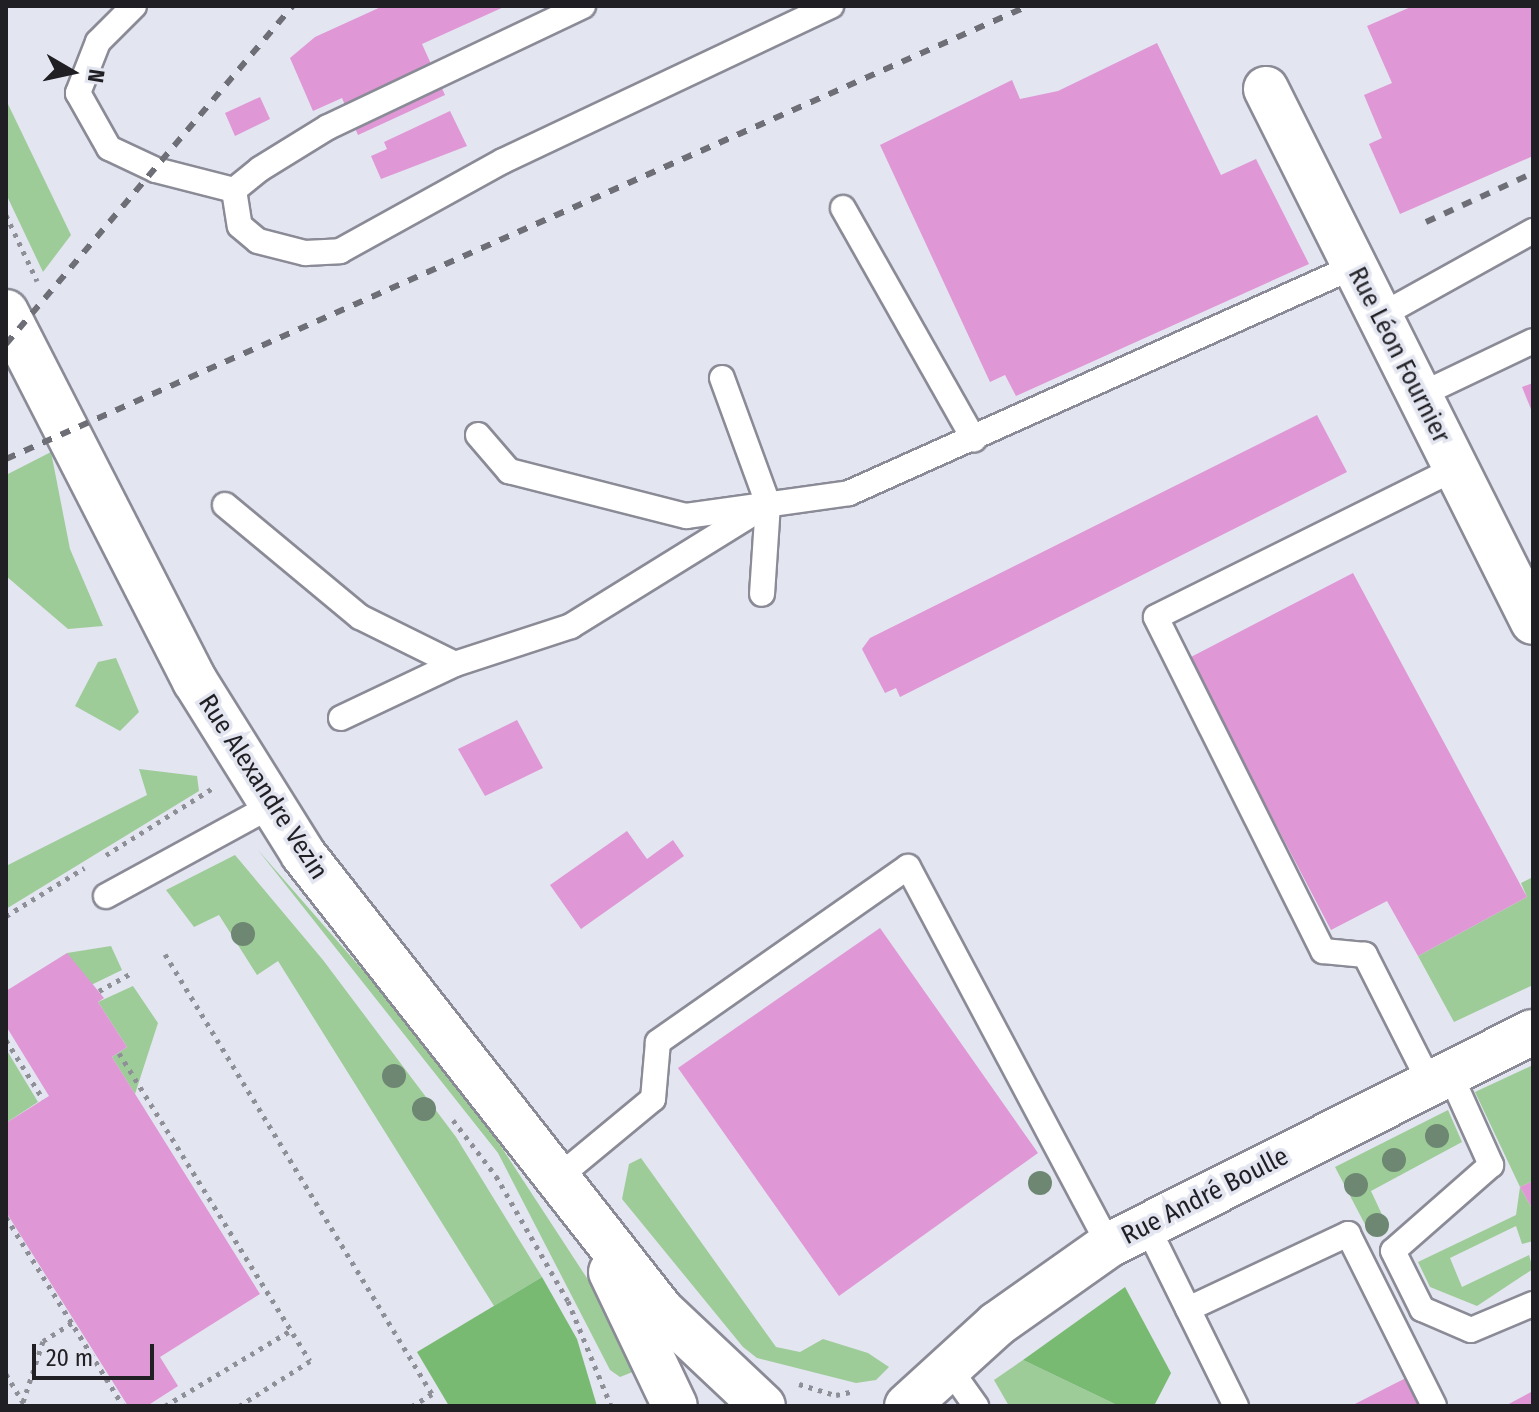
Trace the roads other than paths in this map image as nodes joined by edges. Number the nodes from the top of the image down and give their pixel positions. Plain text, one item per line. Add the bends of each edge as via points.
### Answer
1 (134, 6) edge
2 (583, 6) edge
3 (831, 6) edge
4 (1266, 89) dead end
5 (234, 190) junction
6 (843, 208) dead end
7 (1533, 231) edge
8 (1355, 266) junction
9 (6, 312) edge
10 (1380, 316) junction
11 (1533, 341) edge
12 (722, 378) dead end
13 (1420, 395) junction
14 (478, 435) dead end
15 (974, 440) junction
16 (1456, 468) junction
17 (768, 504) junction
18 (225, 505) dead end
19 (762, 594) dead end
20 (1533, 622) edge
21 (455, 664) junction
22 (341, 718) dead end
23 (273, 805) junction
24 (106, 896) dead end
25 (1533, 1032) edge
26 (1440, 1078) junction
27 (555, 1180) junction
28 (587, 1218) junction
29 (1147, 1226) junction
30 (1109, 1245) junction
31 (1533, 1304) edge
32 (1188, 1309) junction
33 (949, 1368) junction
34 (675, 1406) edge
35 (763, 1406) edge
36 (907, 1406) edge
37 (976, 1406) edge
38 (1236, 1406) edge
39 (1434, 1406) edge

1 - 5 lane via 98,42 78,93 109,148 156,170
2 - 5 lane via 328,127
3 - 5 lane via 503,161 340,251 305,253 258,241 240,226
4 - 8 street, Rue Léon Fournier
6 - 15 lane
7 - 10 lane
8 - 10 street, Rue Léon Fournier
8 - 15 lane
9 - 23 street, Rue Alexandre Vezin via 195,681
10 - 13 street, Rue Léon Fournier
11 - 13 lane
12 - 17 lane
13 - 16 street, Rue Léon Fournier
14 - 17 lane via 509,471 686,516
15 - 17 lane via 849,493
16 - 20 street, Rue Léon Fournier
16 - 26 lane via 1156,617 1323,951 1365,955
17 - 19 lane
17 - 21 lane via 571,626
18 - 21 lane via 360,617
21 - 22 lane
23 - 24 lane
23 - 27 street, Rue Alexandre Vezin via 303,854
25 - 26 street, Rue André Boulle
26 - 29 street, Rue André Boulle
26 - 31 lane via 1491,1165 1393,1251 1422,1309 1471,1330
27 - 28 street, Rue Alexandre Vezin
27 - 30 lane via 653,1099 658,1042 908,867
28 - 34 street, Rue Alexandre Vezin
28 - 35 street, Rue Alexandre Vezin via 661,1310
29 - 30 street, Rue André Boulle
29 - 32 lane
30 - 33 street, Rue André Boulle via 997,1324
32 - 38 lane
32 - 39 lane via 1348,1234
33 - 36 street, Rue André Boulle
33 - 37 lane

